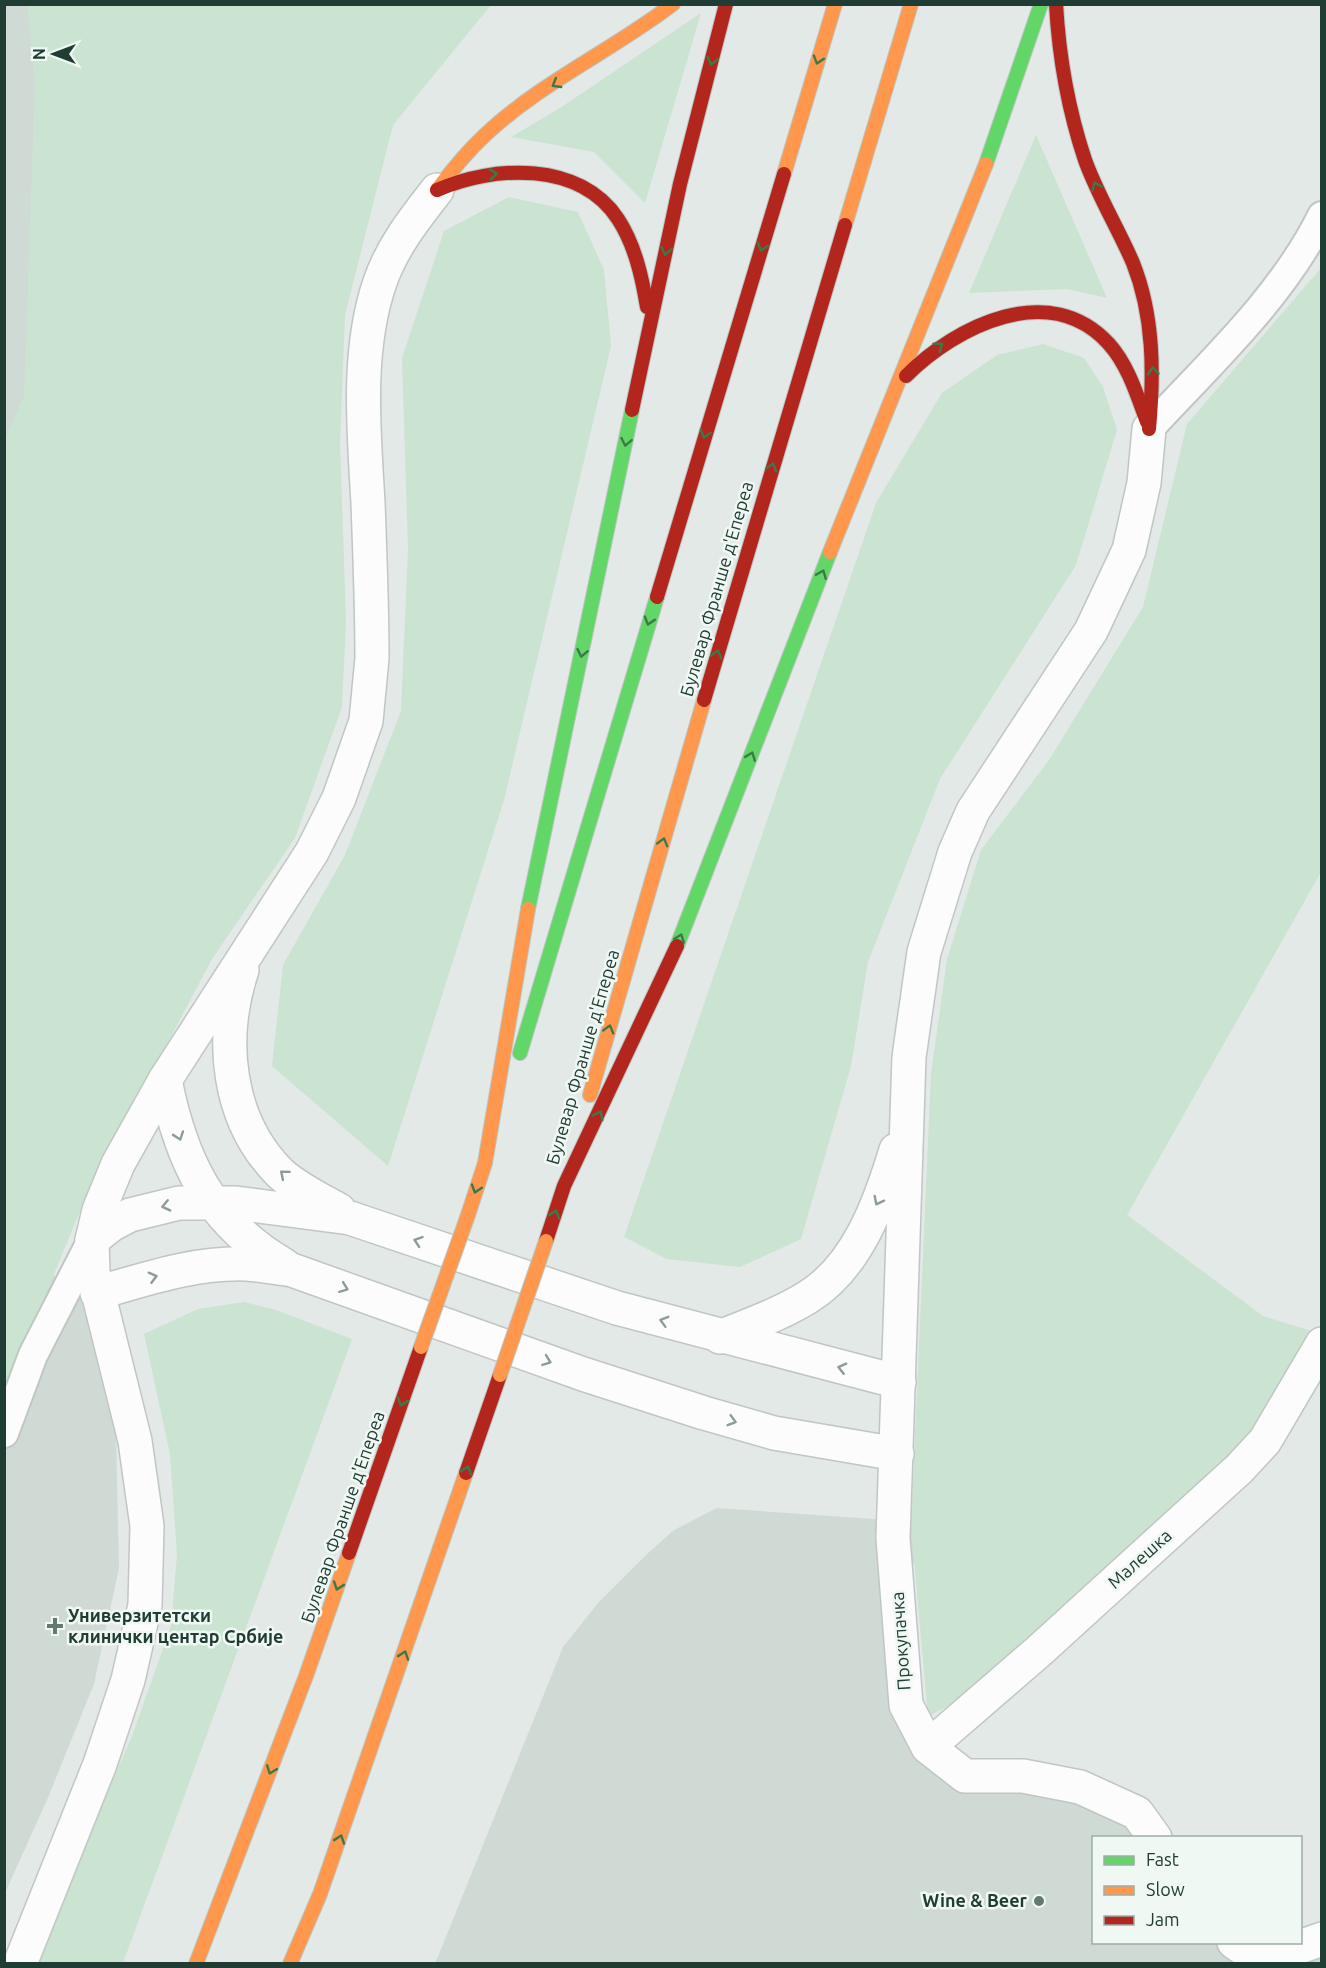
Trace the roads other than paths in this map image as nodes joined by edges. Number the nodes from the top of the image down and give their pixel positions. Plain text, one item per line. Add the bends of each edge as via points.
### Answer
1 (674, 4) edge
2 (726, 4) edge
3 (835, 4) edge
4 (911, 4) edge
5 (1041, 4) edge
6 (1056, 4) edge
7 (437, 190) junction
8 (1322, 216) edge
9 (650, 323) junction
10 (898, 387) junction
11 (1149, 429) junction
12 (252, 942) junction
13 (165, 1080) junction
14 (909, 1105) junction
15 (485, 1163) junction
16 (564, 1186) junction
17 (209, 1201) junction
18 (350, 1218) junction
19 (92, 1240) junction
20 (292, 1270) junction
21 (82, 1289) junction
22 (720, 1336) junction
23 (1322, 1344) edge
24 (899, 1382) junction
25 (4, 1433) edge
26 (897, 1454) junction
27 (928, 1746) junction
28 (1154, 1836) edge
29 (320, 1894) junction
30 (1322, 1939) edge
31 (1246, 1954) edge
32 (20, 1964) edge
33 (196, 1964) edge
34 (290, 1964) edge
35 (300, 1964) edge

1 -> 7 highway via 644,29 515,109 469,148
2 -> 9 highway via 680,184
3 -> 15 highway
16 -> 4 highway, Булевар Франше д'Епереа
5 - 10 highway via 986,164
11 -> 6 highway via 1154,382 1143,299 1075,128 1057,42
7 -> 9 highway via 487,173 520,172 578,184 598,197 617,218 634,249
7 - 12 street via 411,223 388,263 372,310 364,432 372,623 371,692 366,721 339,798 312,852
8 - 11 lane via 1255,311
9 -> 15 highway via 522,939
10 -> 11 highway via 918,362 964,329 1005,316 1047,314 1074,320 1104,338 1134,387
16 -> 10 highway via 666,973
11 - 14 street via 1138,519 1110,593 1070,664 994,775 955,852 924,952 909,1057
12 - 13 street
18 -> 12 street via 282,1174 265,1156 235,1096 230,1063 233,1017 237,986
13 -> 17 street via 180,1140
13 - 19 street via 107,1187
14 -> 22 street via 885,1188 845,1265 810,1297
14 - 24 street, Прокупачка
15 -> 33 highway, Булевар Франше д'Епереа, bridge via 306,1676
29 -> 16 highway, bridge
17 - 18 street
17 -> 19 street via 179,1203 130,1215
17 - 20 street via 243,1238
22 -> 18 street via 617,1308
19 - 21 street via 92,1264
21 -> 20 street via 220,1265
20 -> 26 street via 704,1413 774,1433
21 - 25 lane via 33,1354
21 - 32 street via 135,1441 147,1526 145,1605 128,1680 100,1764
24 -> 22 street
23 - 27 street, Малешка via 1265,1441 1239,1469
24 - 26 street, Прокупачка
26 - 27 street, Прокупачка via 893,1538 906,1705
27 - 28 street, Прокупачка via 965,1776 1023,1776 1080,1786 1137,1813
29 - 34 highway
29 - 35 highway
30 - 31 street via 1294,1949

